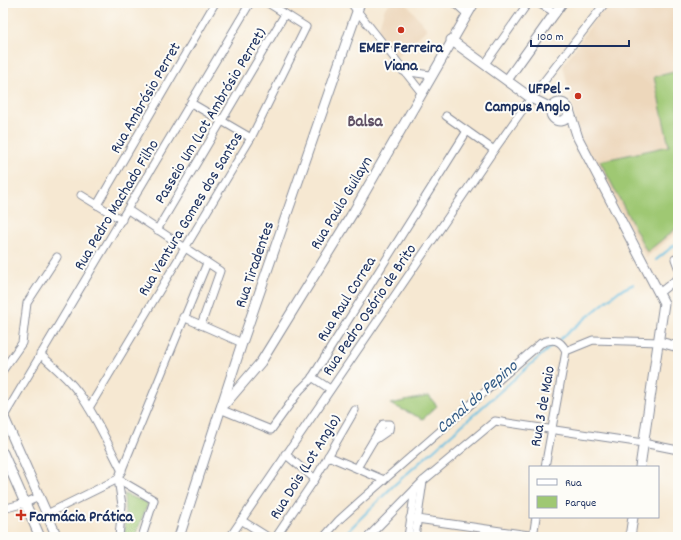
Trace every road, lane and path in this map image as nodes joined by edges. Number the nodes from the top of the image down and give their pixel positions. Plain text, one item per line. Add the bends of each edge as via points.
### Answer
1 (215, 3) edge
2 (250, 3) edge
3 (268, 3) edge
4 (351, 3) edge
5 (455, 3) edge
6 (474, 3) edge
7 (528, 3) edge
8 (538, 3) edge
9 (562, 3) edge
10 (605, 3) edge
11 (359, 7) edge
12 (556, 13) junction
13 (285, 14) junction
14 (466, 14) junction
15 (451, 40) junction
16 (485, 64) junction
17 (403, 71) junction
18 (430, 75) junction
19 (507, 80) junction
20 (421, 92) junction
21 (531, 98) junction
22 (191, 103) junction
23 (551, 108) junction
24 (569, 110) junction
25 (446, 116) dead end
26 (222, 120) junction
27 (561, 121) junction
28 (467, 131) junction
29 (251, 138) junction
30 (578, 138) junction
31 (494, 150) junction
32 (81, 195) dead end
33 (97, 205) junction
34 (128, 210) junction
35 (122, 220) junction
36 (157, 230) junction
37 (185, 248) junction
38 (57, 257) dead end
39 (675, 258) dead end
40 (207, 263) junction
41 (678, 267) edge
42 (678, 278) edge
43 (659, 293) junction
44 (183, 317) junction
45 (201, 325) junction
46 (660, 342) junction
47 (242, 343) junction
48 (678, 348) edge
49 (566, 351) junction
50 (40, 354) junction
51 (3, 370) edge
52 (312, 377) junction
53 (330, 389) junction
54 (89, 408) junction
55 (220, 409) junction
56 (355, 410) dead end
57 (3, 416) edge
58 (551, 428) junction
59 (373, 441) dead end
60 (643, 443) junction
61 (678, 450) edge
62 (3, 453) edge
63 (285, 454) junction
64 (328, 456) junction
65 (545, 466) edge
66 (640, 466) edge
67 (357, 468) junction
68 (122, 471) junction
69 (315, 479) junction
70 (118, 480) junction
71 (384, 480) junction
72 (423, 481) junction
73 (415, 489) junction
74 (39, 497) junction
75 (25, 503) junction
76 (3, 509) edge
77 (48, 514) junction
78 (536, 518) edge
79 (633, 518) edge
80 (414, 519) junction
81 (241, 520) junction
82 (533, 536) edge
83 (40, 537) edge
84 (57, 537) edge
85 (119, 537) edge
86 (142, 537) edge
87 (179, 537) edge
88 (230, 537) edge
89 (268, 537) edge
90 (276, 537) edge
91 (324, 537) edge
92 (368, 537) edge
93 (408, 537) edge
94 (415, 537) edge
95 (543, 537) edge
96 (630, 537) edge

1 - 33 street, Rua Ambrósio Perret
2 - 22 street, Rua Pedro Machado Filho
3 - 13 street
4 - 11 street
5 - 14 street
6 - 14 street, Rua Paulo Guilayn
7 - 16 street
8 - 12 street
9 - 12 street
10 - 21 street, Rua Pedro Osório de Brito
11 - 17 street
11 - 47 street, Rua Tiradentes
12 - 19 street
13 - 26 street, Passeio Um (Lot Ambrósio Perret)
13 - 29 street, Rua Ventura Gomes dos Santos via 306,27
14 - 15 street, Rua Paulo Guilayn
15 - 16 street
15 - 18 street, Rua Paulo Guilayn
16 - 19 street
17 - 18 street
17 - 20 street
18 - 20 street, Rua Paulo Guilayn
19 - 21 street
20 - 55 street, Rua Paulo Guilayn via 354,211 260,362
21 - 23 street
21 - 31 street, Rua Pedro Osório de Brito
22 - 26 street
22 - 34 street, Rua Pedro Machado Filho
23 - 24 street via 555,103 561,102
23 - 27 street via 552,116
24 - 27 street via 568,116
24 - 30 street
25 - 28 street
26 - 29 street
26 - 36 street, Passeio Um (Lot Ambrósio Perret)
27 - 30 street
28 - 31 street
28 - 52 street, Rua Raul Correa
29 - 37 street, Rua Ventura Gomes dos Santos
30 - 43 street
31 - 53 street, Rua Pedro Osório de Brito
32 - 33 street
33 - 35 street
34 - 35 street, Rua Pedro Machado Filho
34 - 36 street
35 - 50 street, Rua Pedro Machado Filho
36 - 37 street
37 - 40 street
37 - 54 street, Rua Ventura Gomes dos Santos
38 - 51 street via 27,303 22,343
39 - 41 street
40 - 44 street
40 - 45 street via 220,271
42 - 43 street
43 - 46 street via 664,303
44 - 45 street
44 - 68 street
45 - 47 street
46 - 48 street
46 - 49 street via 593,340
46 - 60 street
47 - 55 street, Rua Tiradentes
49 - 58 street, Rua 3 de Maio
49 - 71 street via 559,342 550,340 541,344
50 - 54 street via 64,376
50 - 57 street, Rua Pedro Machado Filho
52 - 53 street
52 - 55 street, Rua Raul Correa via 271,430
53 - 63 street, Rua Pedro Osório de Brito
54 - 68 street
55 - 87 street, Rua Tiradentes
56 - 64 street, Rua Dois (Lot Anglo)
57 - 74 street
58 - 60 street
58 - 65 street, Rua 3 de Maio
58 - 72 street via 495,421
59 - 67 street
60 - 61 street
60 - 66 street
62 - 75 street
63 - 69 street
63 - 81 street, Rua Pedro Osório de Brito
64 - 67 street
64 - 69 street, Rua Dois (Lot Anglo)
67 - 71 street
68 - 70 street
69 - 90 street, Rua Dois (Lot Anglo)
70 - 77 street
70 - 85 street via 122,505
70 - 86 street via 154,500
71 - 91 street
72 - 73 street
72 - 80 street
73 - 80 street
73 - 92 street
74 - 75 street
74 - 77 street
75 - 76 street
75 - 83 street
77 - 84 street
78 - 82 street
79 - 96 street
80 - 82 street
80 - 93 street
80 - 94 street
81 - 88 street, Rua Pedro Osório de Brito
81 - 89 street
82 - 95 street

